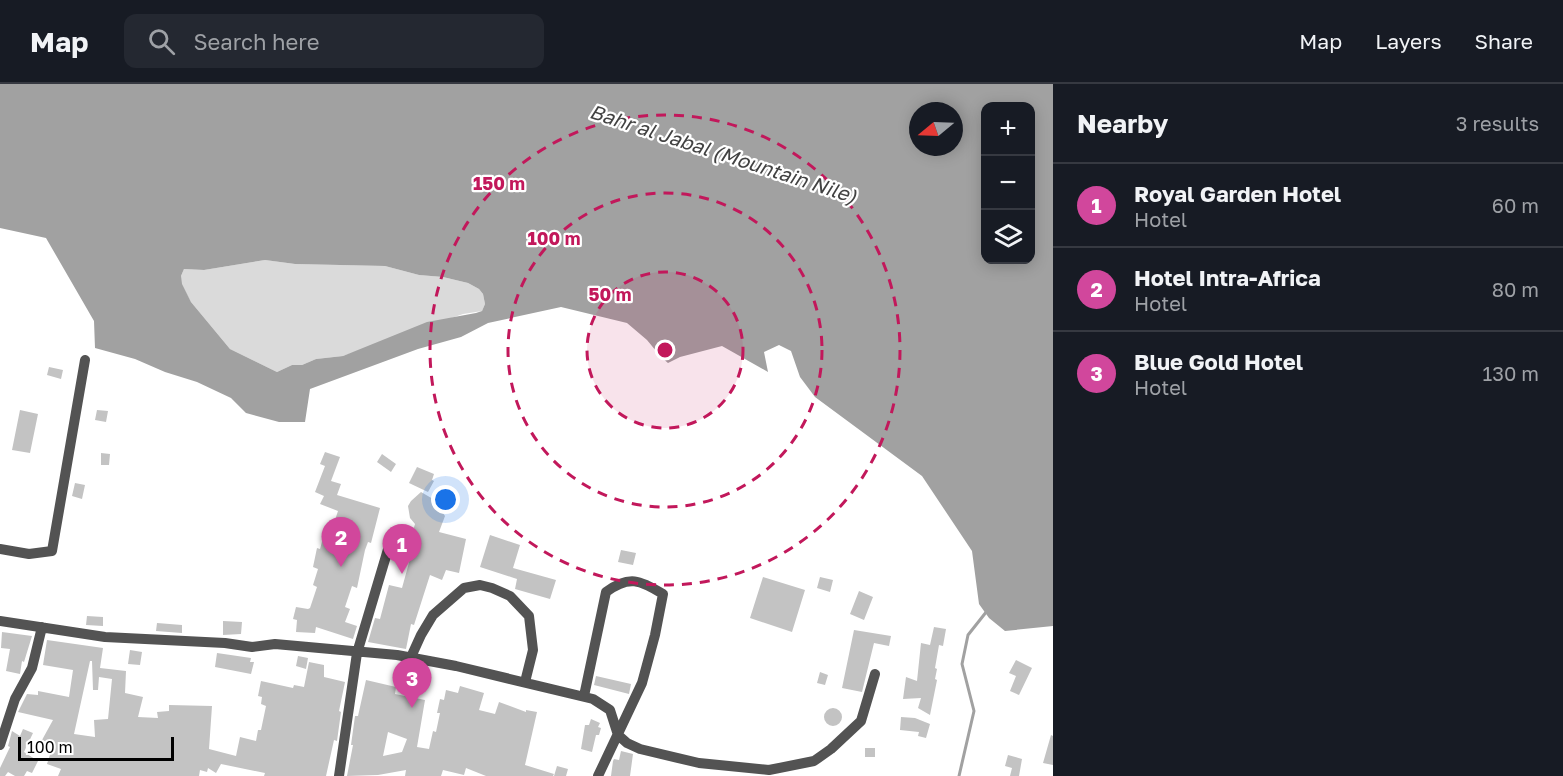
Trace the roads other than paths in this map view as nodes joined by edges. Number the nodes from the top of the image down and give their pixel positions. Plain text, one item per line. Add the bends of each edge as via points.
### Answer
1 (85, 360) dead end
2 (392, 536) dead end
3 (0, 549) edge
4 (0, 621) edge
5 (42, 627) junction
6 (357, 653) junction
7 (411, 657) junction
8 (875, 674) dead end
9 (525, 682) junction
10 (584, 696) junction
11 (618, 735) junction
12 (0, 745) edge
13 (339, 776) edge
14 (598, 776) edge

1 - 3 street via 52,551 29,554
2 - 6 street
4 - 5 street
5 - 6 street via 105,637 252,647 275,644
5 - 12 street via 32,668 15,699
6 - 7 street
6 - 13 street
7 - 9 street
7 - 9 street via 433,615 464,588 480,585 510,596 529,616 533,650
8 - 11 street via 861,721 831,749 803,764 769,770 708,764 640,749
9 - 10 street
10 - 11 street via 610,710
10 - 11 street via 606,592 633,580 663,594 642,683
11 - 14 street

